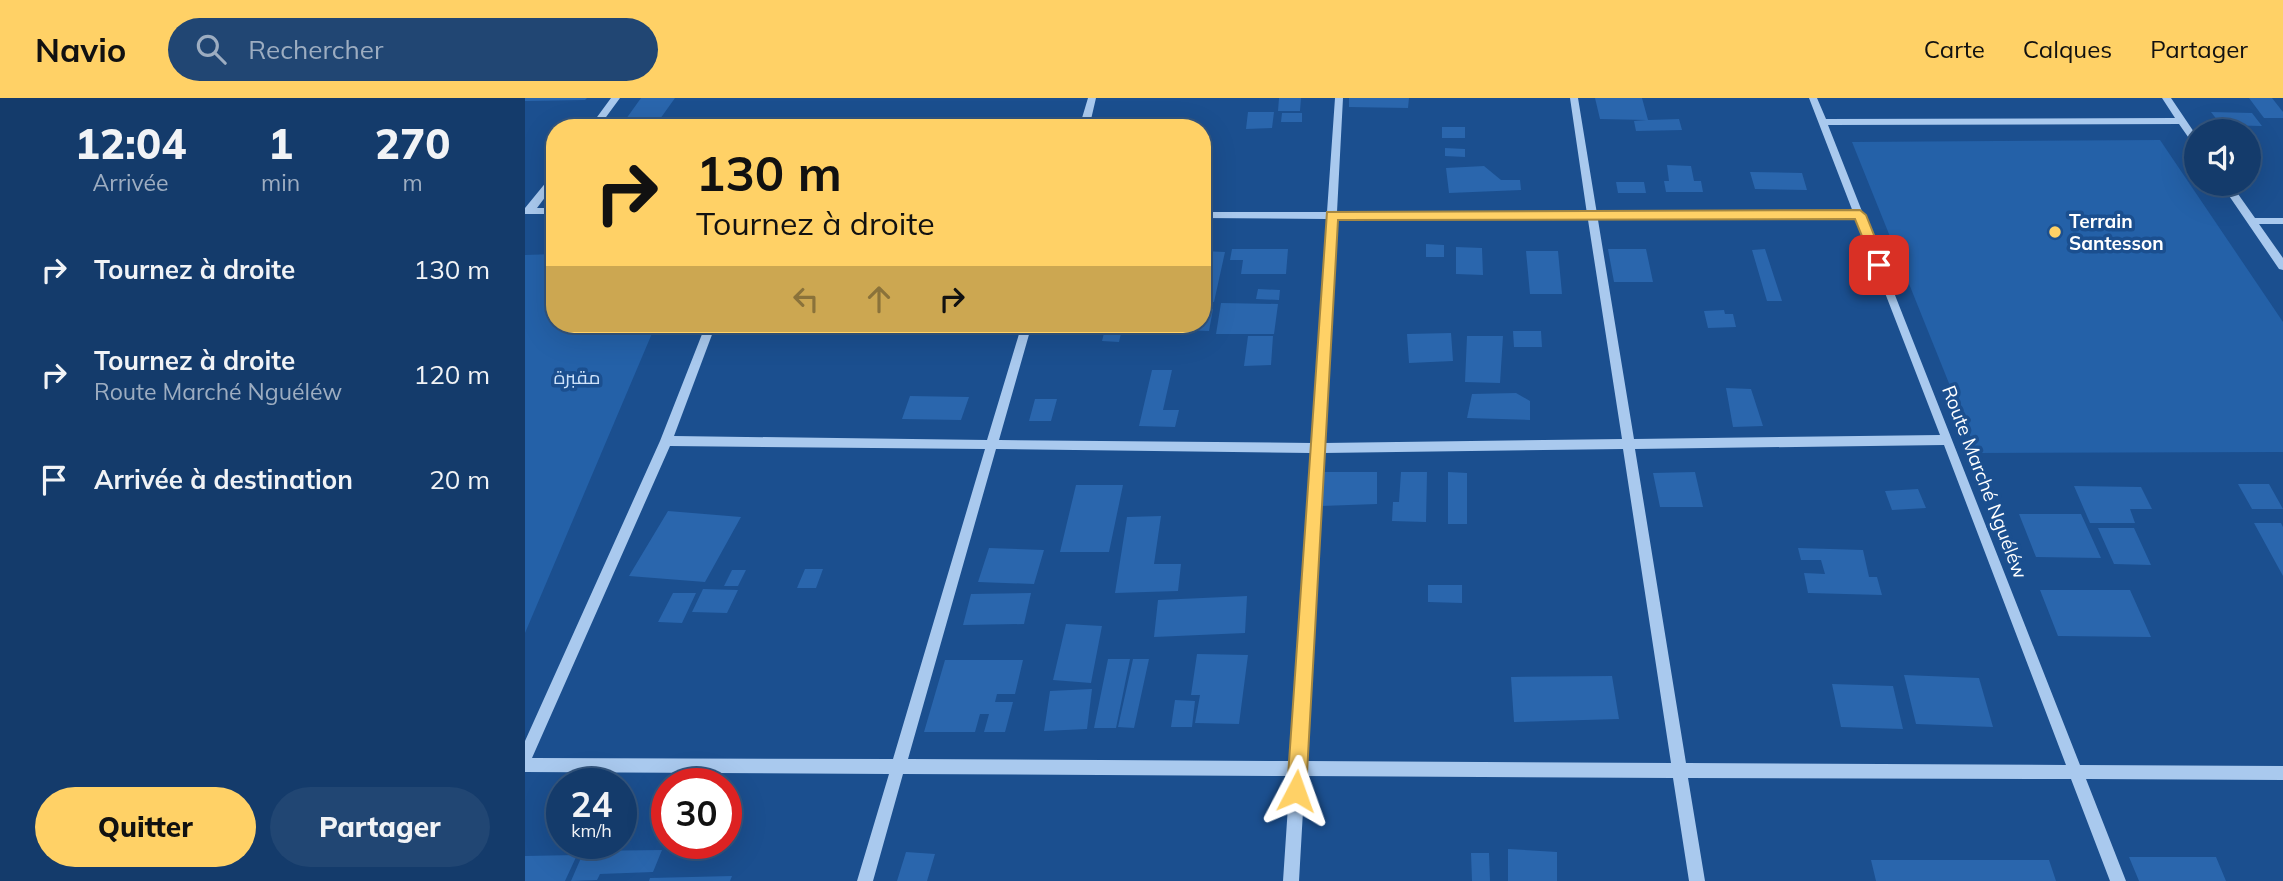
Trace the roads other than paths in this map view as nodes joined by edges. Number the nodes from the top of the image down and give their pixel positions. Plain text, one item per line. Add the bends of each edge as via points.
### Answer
1 (616, 98) edge
2 (1093, 98) edge
3 (1339, 98) edge
4 (1574, 98) edge
5 (1813, 98) edge
6 (2166, 98) edge
7 (600, 119) edge
8 (1087, 119) edge
9 (2182, 121) junction
10 (1823, 122) junction
11 (2184, 124) edge
12 (546, 188) edge
13 (2234, 196) edge
14 (527, 211) edge
15 (546, 211) edge
16 (1211, 215) edge
17 (1860, 215) junction
18 (1332, 216) junction
19 (1592, 217) junction
20 (2251, 221) junction
21 (2283, 221) edge
22 (2283, 266) edge
23 (708, 333) edge
24 (1024, 333) edge
25 (1948, 440) junction
26 (666, 441) junction
27 (1628, 444) junction
28 (991, 446) junction
29 (1317, 448) junction
30 (525, 757) edge
31 (525, 765) edge
32 (898, 768) junction
33 (1298, 769) junction
34 (1680, 771) junction
35 (2076, 773) junction
36 (2283, 774) edge
37 (865, 881) edge
38 (1291, 881) edge
39 (1697, 881) edge
40 (2118, 881) edge

1 - 7 street
2 - 8 street
3 - 18 street
4 - 19 street
5 - 10 street, Route Marché Nguéléw
6 - 9 street
9 - 10 street
9 - 11 street
10 - 17 street, Route Marché Nguéléw
12 - 14 street
13 - 20 street
14 - 15 street
16 - 18 street
17 - 19 street
17 - 25 street, Route Marché Nguéléw
18 - 19 street
18 - 29 street
19 - 27 street
20 - 21 street
20 - 22 street
23 - 26 street
24 - 28 street
25 - 27 street
25 - 35 street, Route Marché Nguéléw
26 - 28 street
26 - 30 street
27 - 29 street
27 - 34 street
28 - 29 street
28 - 32 street
29 - 33 street
31 - 32 street
32 - 33 street
32 - 37 street
33 - 34 street
33 - 38 street
34 - 35 street
34 - 39 street
35 - 36 street
35 - 40 street, Route Marché Nguéléw

